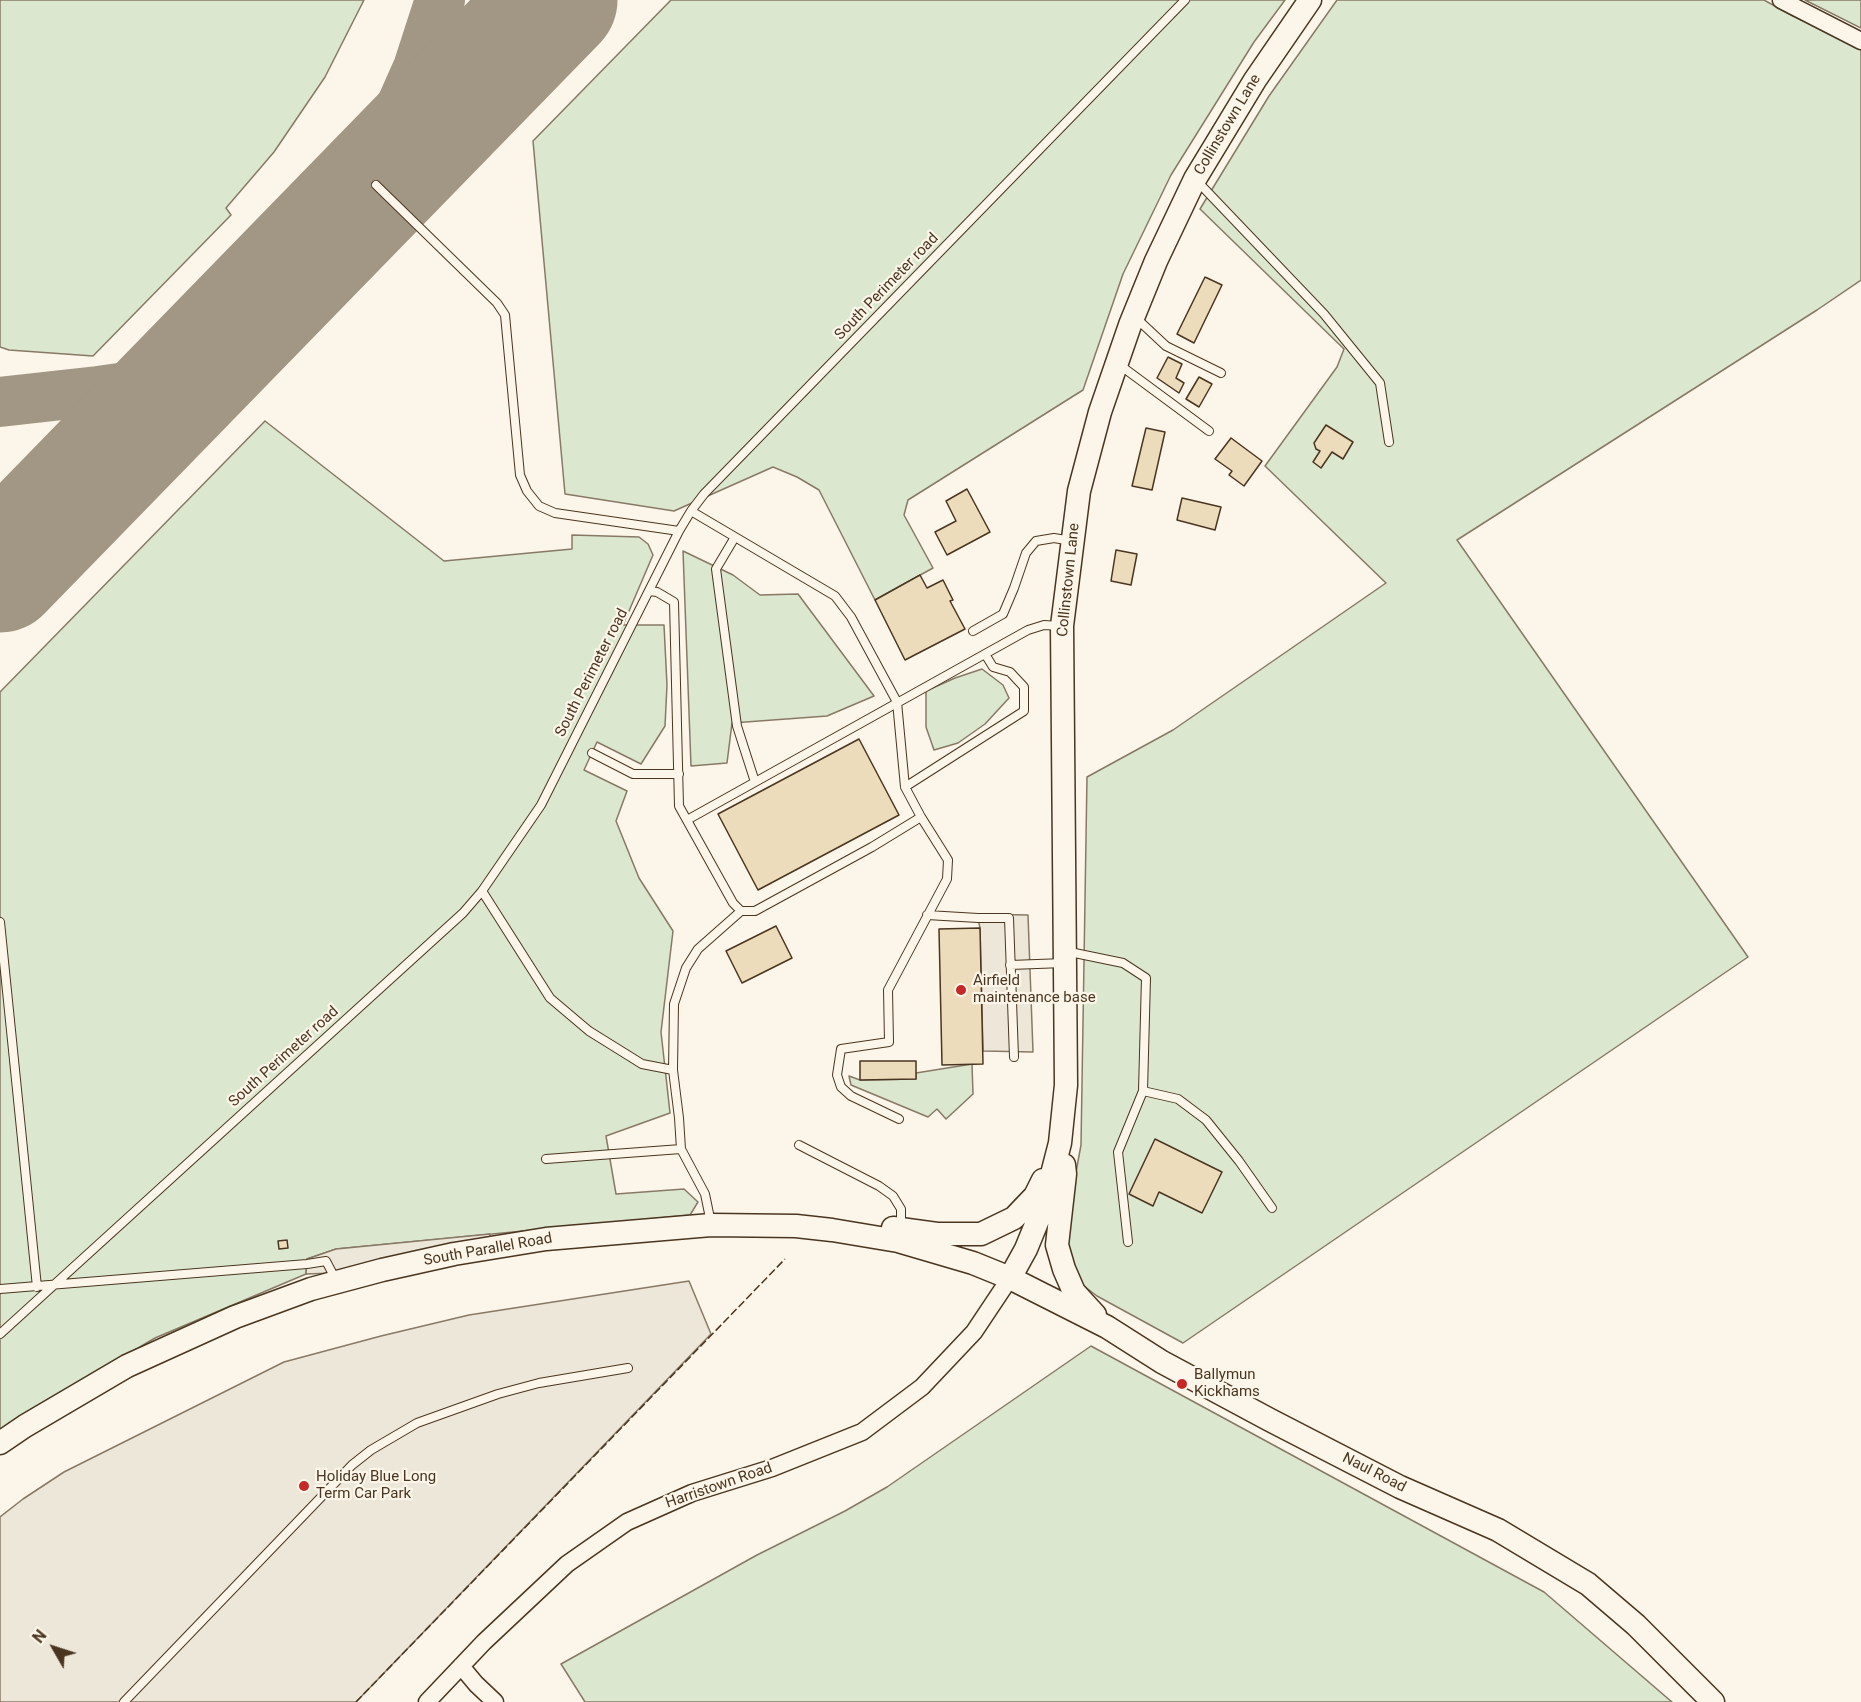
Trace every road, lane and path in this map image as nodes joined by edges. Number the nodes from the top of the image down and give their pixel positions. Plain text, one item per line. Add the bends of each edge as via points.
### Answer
1 (1185, 0) edge
2 (1310, 0) edge
3 (1781, 0) edge
4 (1861, 41) edge
5 (1195, 179) junction
6 (376, 185) dead end
7 (1133, 316) junction
8 (1117, 363) junction
9 (1221, 373) dead end
10 (1209, 431) dead end
11 (1389, 442) dead end
12 (691, 512) junction
13 (679, 531) junction
14 (735, 537) junction
15 (1073, 541) junction
16 (649, 591) junction
17 (1062, 626) junction
18 (973, 631) dead end
19 (985, 654) junction
20 (897, 702) junction
21 (592, 753) dead end
22 (679, 774) junction
23 (755, 782) junction
24 (904, 787) junction
25 (921, 817) junction
26 (687, 820) junction
27 (482, 891) junction
28 (741, 911) junction
29 (927, 915) junction
30 (0, 922) edge
31 (1065, 957) junction
32 (1010, 965) junction
33 (1014, 1057) dead end
34 (673, 1070) junction
35 (1143, 1091) junction
36 (899, 1119) dead end
37 (1060, 1143) junction
38 (799, 1145) dead end
39 (681, 1149) junction
40 (546, 1159) dead end
41 (1272, 1208) dead end
42 (711, 1225) junction
43 (902, 1229) junction
44 (832, 1230) junction
45 (1128, 1242) dead end
46 (1010, 1278) junction
47 (337, 1282) junction
48 (51, 1286) junction
49 (37, 1287) junction
50 (0, 1289) edge
51 (1107, 1327) junction
52 (0, 1334) edge
53 (628, 1368) dead end
54 (0, 1443) edge
55 (461, 1666) junction
56 (124, 1702) edge
57 (427, 1702) edge
58 (495, 1702) edge
59 (1713, 1702) edge

1 - 12 lane, South Perimeter road via 704,494
2 - 5 main road, Collinstown Lane via 1255,80
3 - 4 street
5 - 7 main road, Collinstown Lane
5 - 11 lane via 1324,314 1380,383
6 - 13 lane via 505,315 520,475 539,506 555,513
7 - 8 main road, Collinstown Lane
7 - 9 lane via 1166,346
8 - 10 lane
8 - 15 main road, Collinstown Lane via 1079,491
12 - 13 lane, South Perimeter road
12 - 14 lane
13 - 16 lane, South Perimeter road
14 - 20 lane via 835,596 851,617
14 - 23 lane via 717,568 737,726
15 - 17 main road, Collinstown Lane
15 - 18 lane via 1054,538 1036,542 1026,553 1003,614
16 - 22 lane via 674,602
16 - 27 lane, South Perimeter road via 541,805
17 - 19 lane via 1044,625 1028,630
17 - 31 main road, Collinstown Lane
19 - 20 lane
19 - 24 lane via 993,667 1010,672 1024,687 1024,711
20 - 23 lane
20 - 24 lane
21 - 22 lane via 633,774
22 - 26 lane via 679,806
23 - 26 lane
24 - 25 lane
25 - 28 lane via 755,911
25 - 29 lane via 948,860 947,879
26 - 28 lane
27 - 34 lane via 550,998 589,1031 642,1064
27 - 48 lane, South Perimeter road via 463,913
28 - 34 lane via 698,949 686,968 674,1004
29 - 32 lane via 1009,918
29 - 36 lane via 888,990 889,1042 841,1049 837,1074 841,1087 851,1096
30 - 49 lane
31 - 32 lane
31 - 35 lane via 1124,963 1146,978
31 - 37 main road, Collinstown Lane via 1066,1085
32 - 33 lane
34 - 39 lane
35 - 41 lane via 1178,1098 1206,1120
35 - 45 lane via 1118,1152
37 - 43 main road via 1035,1196 1014,1218 981,1234
37 - 46 main road, Collinstown Lane via 1044,1205
37 - 51 main road via 1065,1174 1057,1245 1074,1292
38 - 43 lane via 893,1196 901,1209
39 - 40 lane
39 - 42 lane via 705,1194
42 - 44 main road, South Parallel Road
42 - 47 main road, South Parallel Road via 546,1239 454,1254
43 - 44 main road
44 - 46 main road, South Parallel Road via 898,1241
46 - 51 main road, Naul Road
46 - 55 street, Harristown Road via 974,1332 922,1387 862,1432 772,1468 692,1493 627,1522 567,1564
47 - 48 lane via 326,1261
47 - 54 main road, South Parallel Road via 235,1317 127,1366
48 - 49 lane
48 - 52 lane, South Perimeter road
49 - 50 lane
51 - 59 main road, Naul Road via 1260,1415 1400,1487 1498,1530 1588,1584 1636,1625
53 - 56 lane via 498,1394 417,1423 371,1449
55 - 57 street, Harristown Road
55 - 58 street

